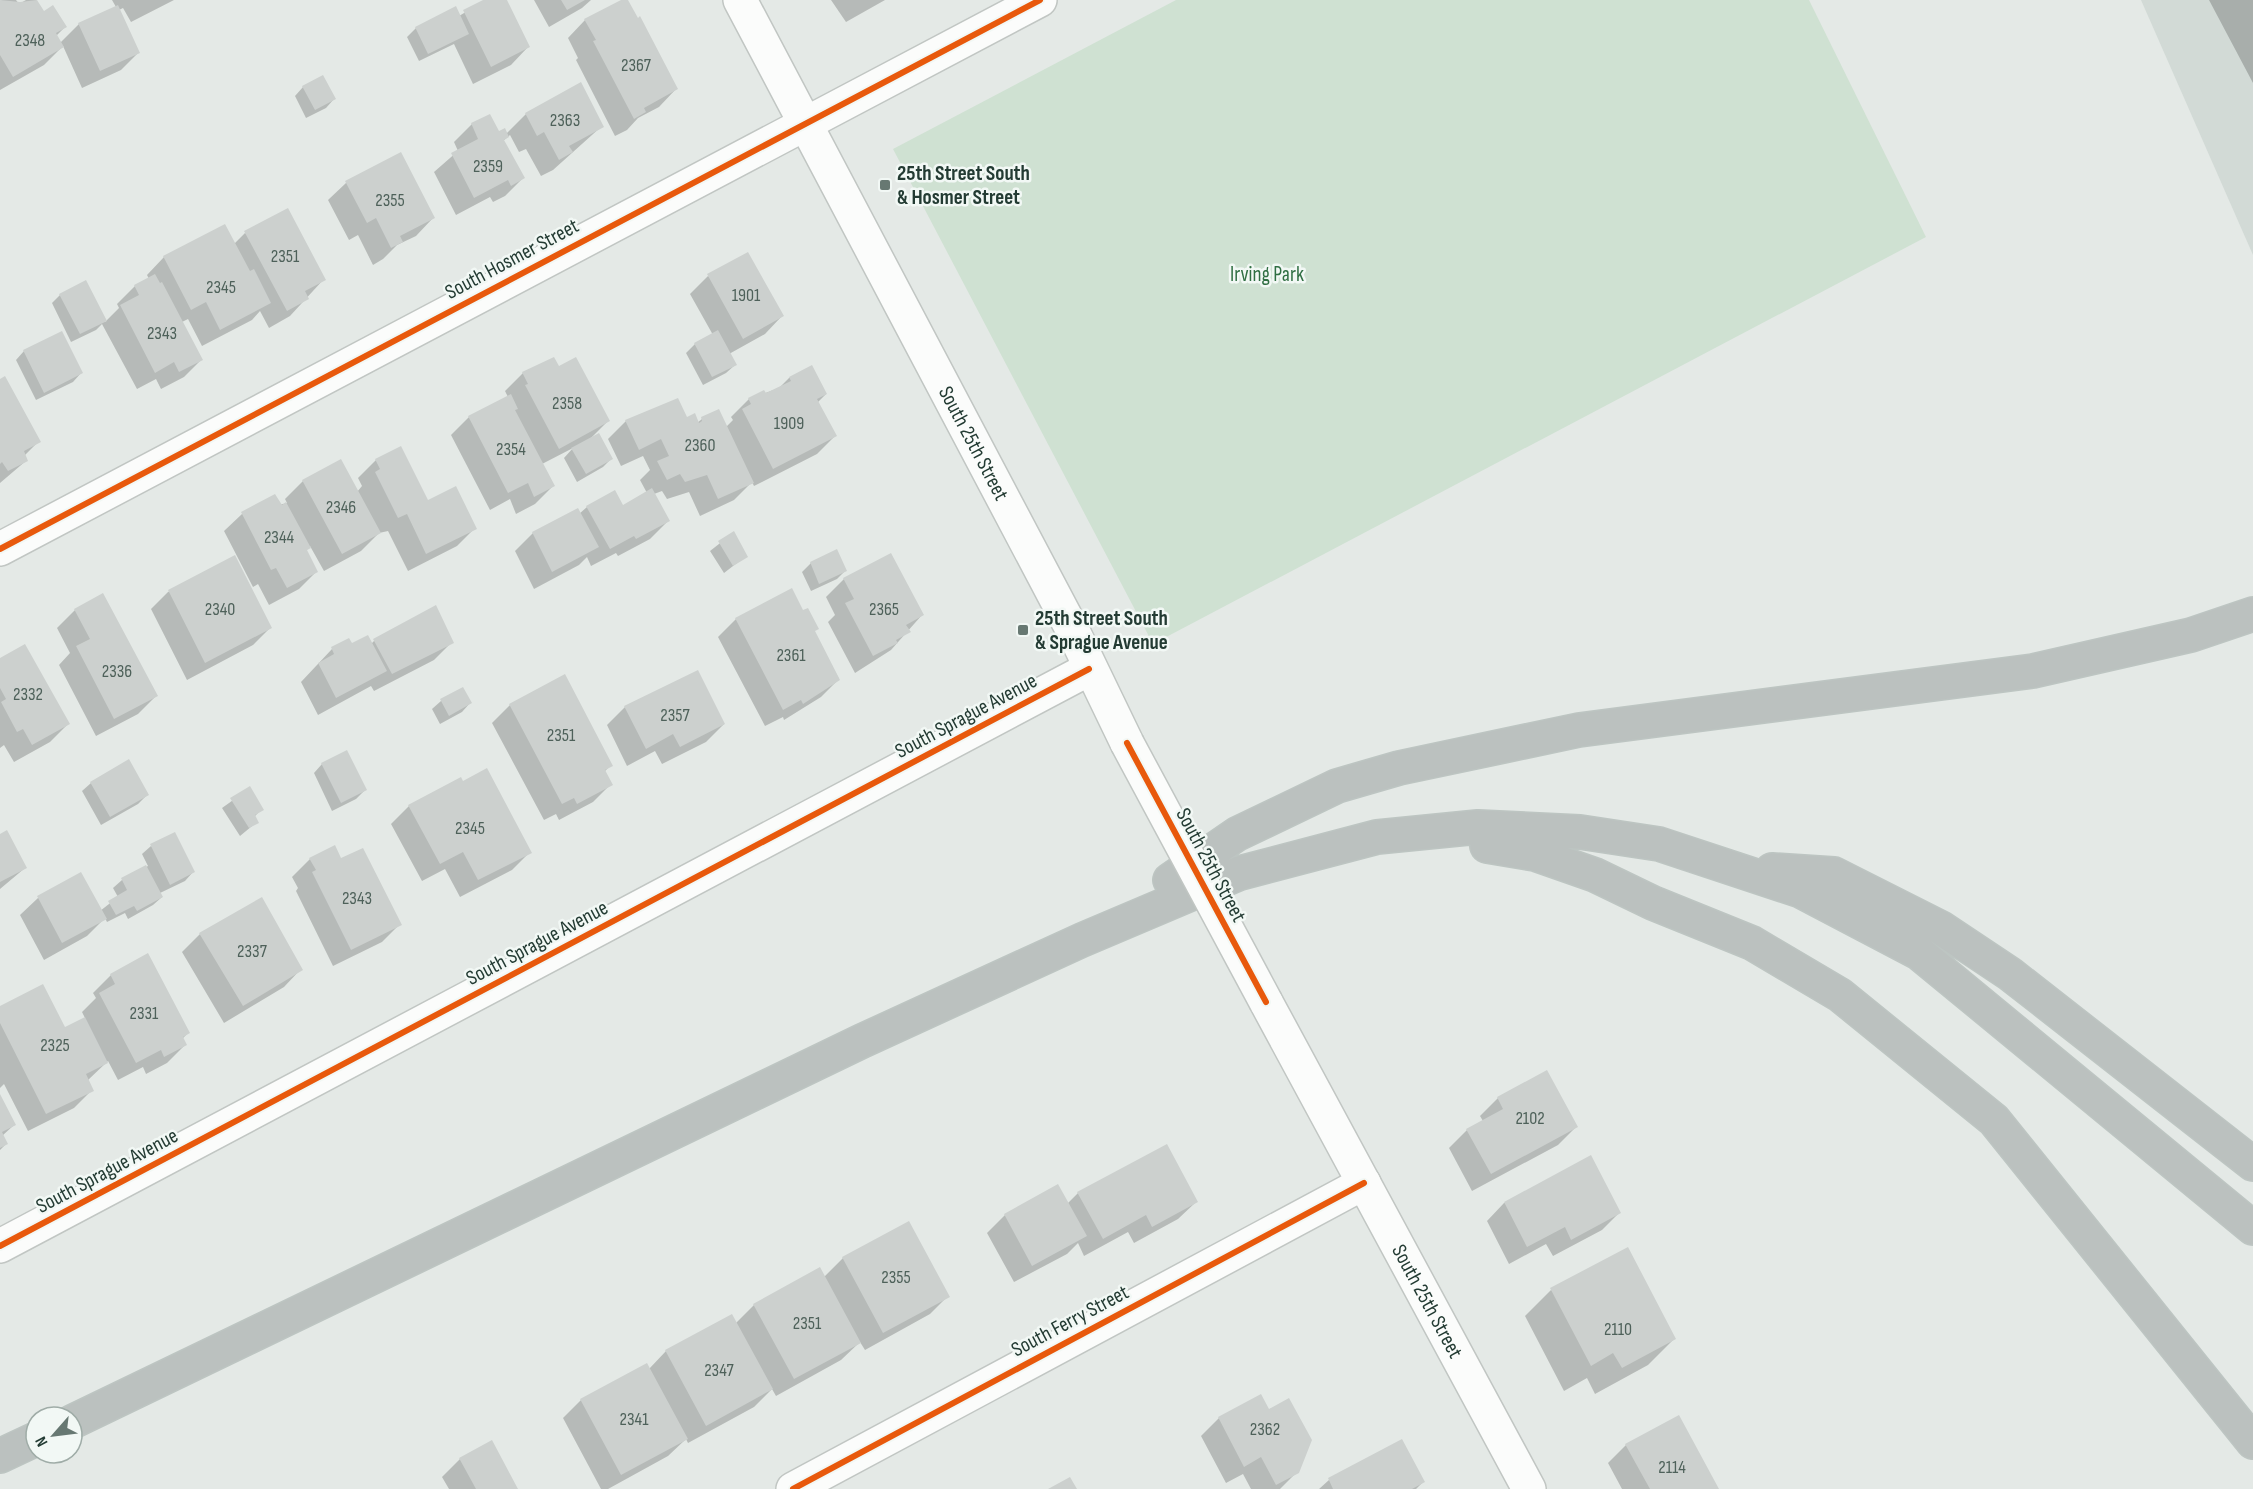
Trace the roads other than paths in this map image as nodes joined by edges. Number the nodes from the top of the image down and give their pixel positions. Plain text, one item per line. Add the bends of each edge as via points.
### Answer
1 (740, 0) edge
2 (1040, 0) edge
3 (804, 123) junction
4 (0, 549) edge
5 (2253, 614) edge
6 (1089, 669) junction
7 (1377, 837) junction
8 (1731, 867) junction
9 (1082, 940) junction
10 (2253, 1164) edge
11 (1364, 1183) junction
12 (2253, 1228) edge
13 (0, 1246) edge
14 (84, 1416) edge
15 (2253, 1442) edge
16 (24, 1445) edge
17 (0, 1456) edge
18 (793, 1489) edge
19 (1529, 1489) edge

1 - 3 street, South 25th Street
2 - 3 street, South Hosmer Street
3 - 4 street, South Hosmer Street
3 - 6 street, South 25th Street via 1067,620
5 - 9 highway via 2192,635 2033,671 1579,730 1399,768 1337,786 1237,834
6 - 11 street, South 25th Street, bridge
6 - 13 street, South Sprague Avenue
7 - 8 highway via 1478,827 1580,832 1659,844
7 - 9 highway via 1240,873
7 - 15 highway via 1535,854 1595,875 1752,943 1840,995 1994,1120
8 - 10 highway via 1834,874 1941,927 2010,974
8 - 12 highway via 1801,891 1919,953
9 - 14 highway via 862,1041
11 - 18 street, South Ferry Street
11 - 19 street, South 25th Street
16 - 17 highway

